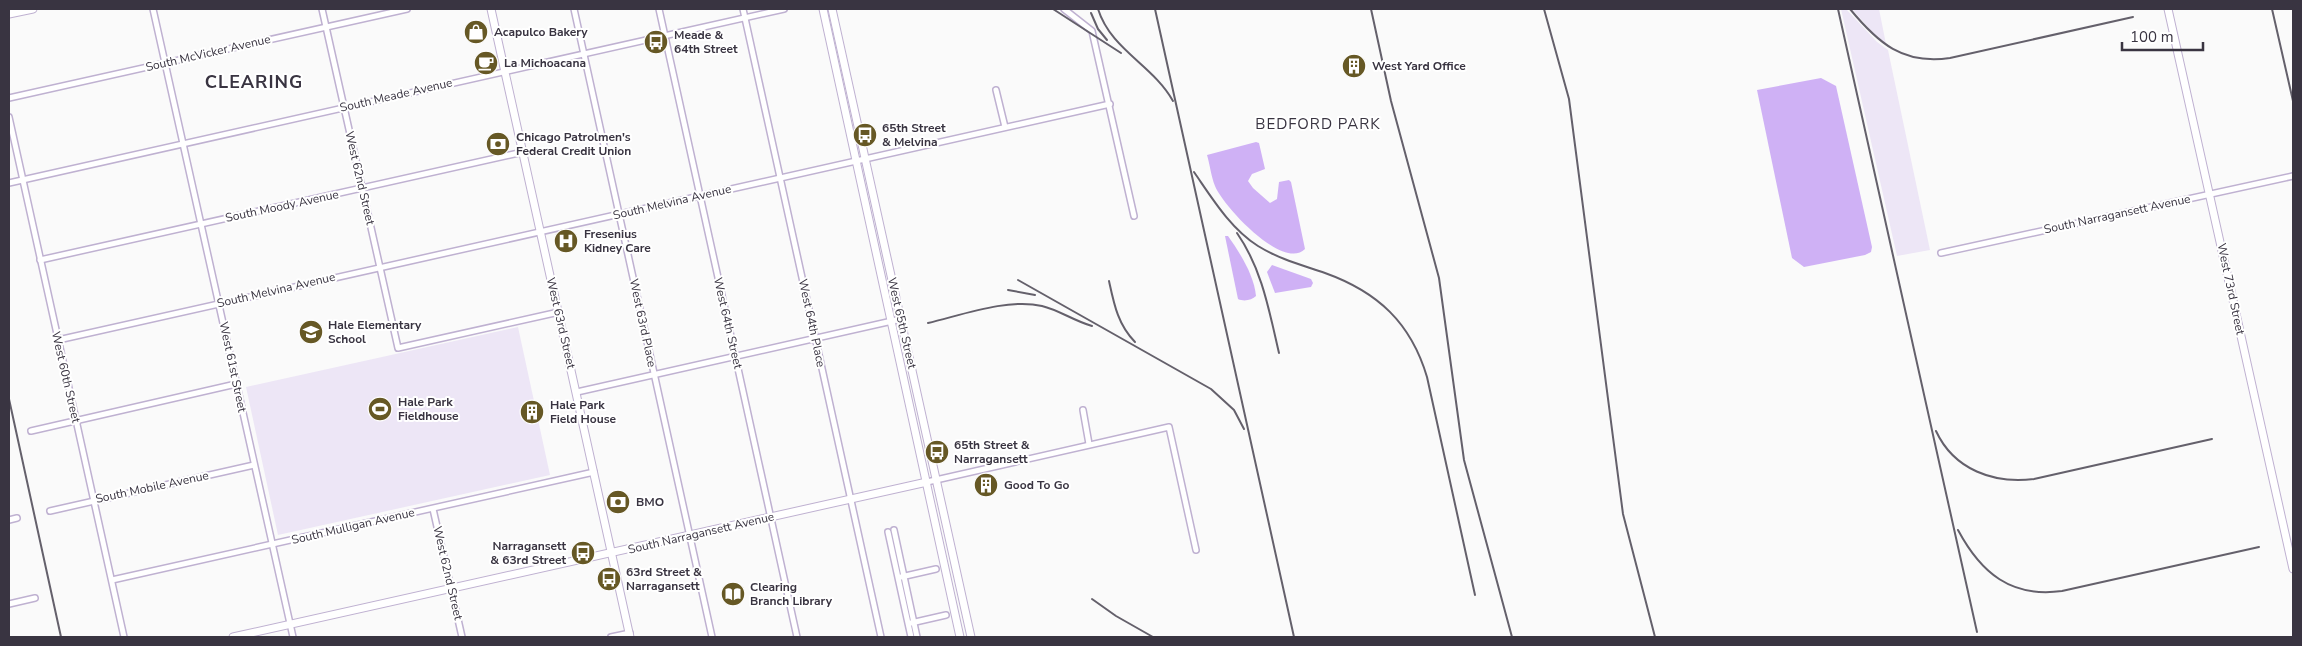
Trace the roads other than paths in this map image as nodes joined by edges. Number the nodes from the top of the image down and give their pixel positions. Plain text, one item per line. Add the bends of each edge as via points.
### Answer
1 (33, 9) edge
2 (154, 9) edge
3 (322, 9) edge
4 (407, 9) edge
5 (492, 9) edge
6 (574, 9) edge
7 (658, 9) edge
8 (743, 9) edge
9 (784, 9) edge
10 (823, 9) edge
11 (832, 9) edge
12 (1064, 9) edge
13 (2168, 9) edge
14 (9, 14) edge
15 (745, 18) junction
16 (326, 27) junction
17 (664, 35) junction
18 (584, 53) junction
19 (166, 63) junction
20 (505, 71) junction
21 (996, 90) dead end
22 (9, 98) edge
23 (1110, 104) junction
24 (344, 107) junction
25 (9, 117) edge
26 (1005, 127) junction
27 (183, 143) junction
28 (523, 152) junction
29 (866, 159) junction
30 (857, 161) junction
31 (2293, 176) edge
32 (780, 178) junction
33 (23, 179) junction
34 (9, 182) edge
35 (362, 188) junction
36 (2210, 194) junction
37 (700, 196) junction
38 (619, 214) junction
39 (1134, 216) dead end
40 (202, 223) junction
41 (541, 232) junction
42 (1941, 253) dead end
43 (40, 260) junction
44 (379, 268) junction
45 (219, 303) junction
46 (559, 312) junction
47 (901, 319) junction
48 (892, 321) junction
49 (816, 338) junction
50 (58, 340) junction
51 (736, 356) junction
52 (654, 374) junction
53 (236, 384) junction
54 (576, 392) junction
55 (1083, 410) dead end
56 (76, 420) junction
57 (31, 431) dead end
58 (1089, 444) junction
59 (254, 465) junction
60 (594, 472) junction
61 (938, 479) junction
62 (926, 482) junction
63 (851, 499) junction
64 (94, 500) junction
65 (433, 509) junction
66 (50, 511) dead end
67 (772, 517) junction
68 (17, 518) dead end
69 (9, 520) edge
70 (891, 531) dead end
71 (690, 535) junction
72 (272, 544) junction
73 (1196, 550) dead end
74 (612, 553) junction
75 (936, 569) dead end
76 (2293, 569) edge
77 (901, 577) junction
78 (112, 580) junction
79 (452, 589) junction
80 (35, 598) dead end
81 (9, 604) edge
82 (946, 615) dead end
83 (911, 623) junction
84 (290, 625) junction
85 (630, 635) edge
86 (124, 637) edge
87 (233, 637) edge
88 (293, 637) edge
89 (462, 637) edge
90 (611, 637) edge
91 (712, 637) edge
92 (798, 637) edge
93 (881, 637) edge
94 (911, 637) edge
95 (917, 637) edge
96 (960, 637) edge
97 (971, 637) edge

1 - 14 street
2 - 19 street, West 61st Street
3 - 16 street, West 62nd Street
4 - 16 street, South McVicker Avenue
5 - 20 street, West 63rd Street
6 - 18 street, West 63rd Place
7 - 17 street, West 64th Street
8 - 15 street, West 64th Place
9 - 15 street, South Meade Avenue
10 - 30 street, West 65th Street
11 - 29 street, West 65th Street
12 - 23 street via 1092,31
13 - 36 street, West 73rd Street
15 - 17 street, South Meade Avenue
15 - 32 street, West 64th Place
16 - 19 street, South McVicker Avenue
16 - 24 street, West 62nd Street
17 - 18 street, South Meade Avenue
17 - 37 street, West 64th Street
18 - 20 street, South Meade Avenue
18 - 38 street, West 63rd Place
19 - 22 street, South McVicker Avenue
19 - 27 street, West 61st Street
20 - 24 street, South Meade Avenue
20 - 28 street, West 63rd Street
21 - 26 street
23 - 26 street, South Melvina Avenue
23 - 39 street
24 - 27 street, South Meade Avenue
24 - 35 street, West 62nd Street
25 - 33 street, West 60th Street
26 - 29 street, South Melvina Avenue
27 - 33 street, South Meade Avenue
27 - 40 street, West 61st Street
28 - 35 street, South Moody Avenue
28 - 41 street, West 63rd Street
29 - 30 street, South Melvina Avenue
29 - 47 street, West 65th Street
30 - 32 street, South Melvina Avenue
30 - 48 street, West 65th Street
31 - 36 street, South Narragansett Avenue
32 - 37 street, South Melvina Avenue
32 - 49 street, West 64th Place
33 - 34 street, South Meade Avenue
33 - 43 street, West 60th Street
35 - 40 street, South Moody Avenue
35 - 44 street, West 62nd Street
36 - 42 street, South Narragansett Avenue
36 - 76 street, West 73rd Street
37 - 38 street, South Melvina Avenue
37 - 51 street, West 64th Street
38 - 41 street, South Melvina Avenue
38 - 52 street, West 63rd Place
40 - 43 street, South Moody Avenue
40 - 45 street, West 61st Street
41 - 44 street, South Melvina Avenue
41 - 46 street, West 63rd Street
43 - 50 street, West 60th Street
44 - 45 street, South Melvina Avenue
44 - 46 street, West 62nd Street via 398,348
45 - 50 street, South Melvina Avenue
45 - 53 street, West 61st Street
46 - 54 street, West 63rd Street
47 - 48 street
47 - 61 street, West 65th Street
48 - 49 street
48 - 62 street, West 65th Street
49 - 51 street
49 - 63 street, West 64th Place
50 - 56 street, West 60th Street
51 - 52 street
51 - 67 street, West 64th Street
52 - 54 street
52 - 71 street, West 63rd Place
53 - 56 street
53 - 59 street, West 61st Street
54 - 60 street, West 63rd Street
55 - 58 street
56 - 57 street
56 - 64 street, West 60th Street
58 - 61 street, South Narragansett Avenue
58 - 73 street, South Narragansett Avenue via 1169,427
59 - 64 street, South Mobile Avenue
59 - 72 street, West 61st Street
60 - 65 street, South Mulligan Avenue
60 - 74 street, West 63rd Street
61 - 62 street, South Narragansett Avenue
61 - 97 street, West 65th Street
62 - 63 street, South Narragansett Avenue
62 - 96 street, West 65th Street
63 - 67 street, South Narragansett Avenue
63 - 93 street, West 64th Place
64 - 66 street, South Mobile Avenue
64 - 78 street, West 60th Street
65 - 72 street, South Mulligan Avenue
65 - 79 street, West 62nd Street
67 - 71 street, South Narragansett Avenue
67 - 92 street, West 64th Street
68 - 69 street
70 - 77 street
71 - 74 street, South Narragansett Avenue
71 - 91 street, West 63rd Place
72 - 78 street, South Mulligan Avenue
72 - 84 street, West 61st Street
74 - 79 street, South Narragansett Avenue
74 - 85 street, West 63rd Street
75 - 77 street
77 - 83 street
78 - 86 street, West 60th Street
79 - 84 street, South Narragansett Avenue
79 - 89 street, West 62nd Street
80 - 81 street
82 - 83 street
83 - 94 street
83 - 95 street
84 - 87 street, South Narragansett Avenue
84 - 88 street, West 61st Street
85 - 90 street

